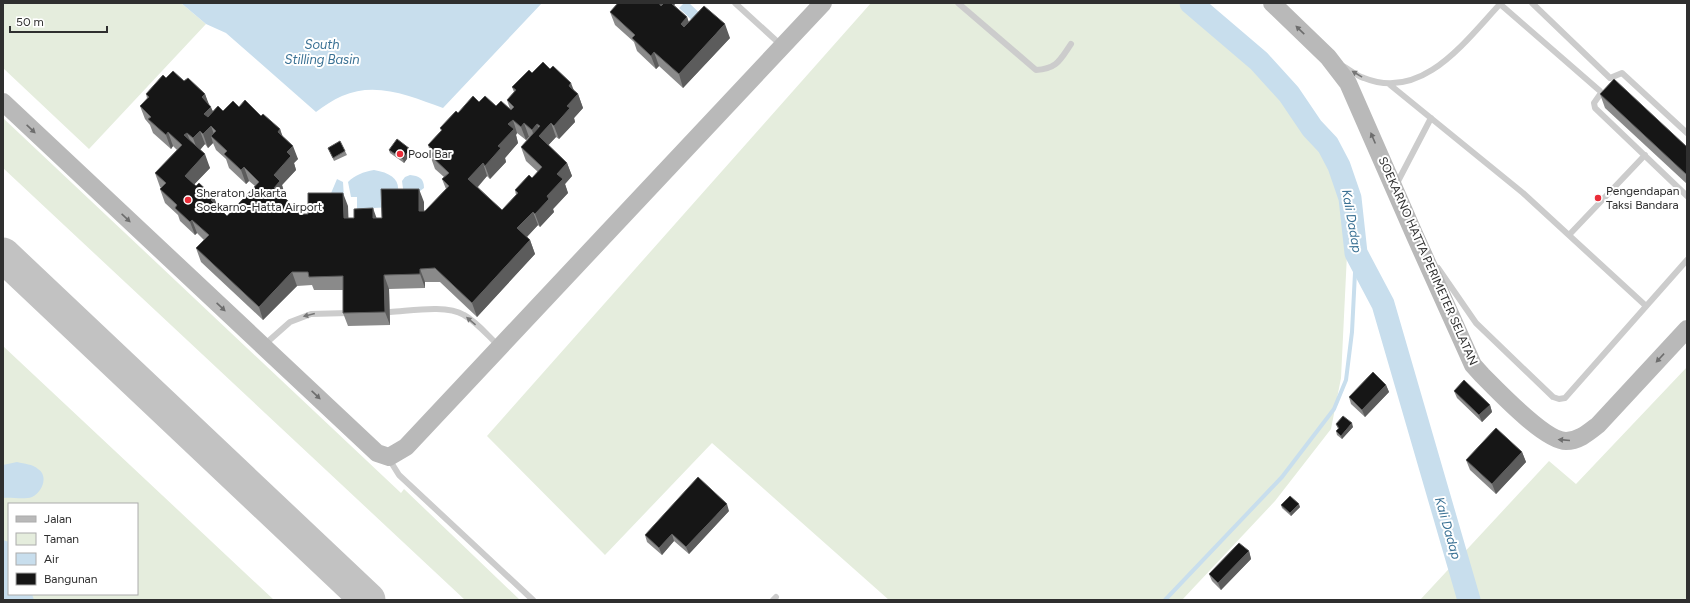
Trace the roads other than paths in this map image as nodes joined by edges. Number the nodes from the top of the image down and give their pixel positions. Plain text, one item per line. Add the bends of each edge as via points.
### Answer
1 (735, 3) edge
2 (823, 3) edge
3 (958, 3) edge
4 (1272, 3) edge
5 (1532, 3) edge
6 (1500, 4) edge
7 (1071, 44) dead end
8 (782, 46) junction
9 (1328, 57) junction
10 (1389, 84) junction
11 (3, 102) edge
12 (1431, 118) junction
13 (1687, 134) edge
14 (1645, 155) junction
15 (1395, 188) junction
16 (1687, 196) edge
17 (1569, 235) junction
18 (1415, 236) junction
19 (1687, 260) edge
20 (1646, 306) junction
21 (390, 312) dead end
22 (348, 313) edge
23 (1687, 330) edge
24 (263, 346) junction
25 (500, 347) junction
26 (389, 457) junction
27 (533, 600) edge

1 - 8 lane
2 - 8 street
3 - 7 lane via 1036,70 1047,70 1055,66
9 -> 4 street, SOEKARNO HATTA PERIMETER SELATAN
5 - 13 lane via 1610,78 1622,73
6 - 10 lane via 1446,61 1433,71 1404,82
6 - 14 lane via 1600,91 1593,106
8 - 25 street
10 -> 9 lane via 1364,79
15 -> 9 street, SOEKARNO HATTA PERIMETER SELATAN via 1352,90
10 - 12 lane
11 -> 24 street
12 - 15 lane
12 - 17 lane via 1523,193
14 - 16 lane
14 - 17 lane
15 - 18 street, SOEKARNO HATTA PERIMETER SELATAN
17 - 20 lane
18 - 20 lane via 1476,323 1552,397 1565,398
23 -> 18 street, SOEKARNO HATTA PERIMETER SELATAN via 1598,425 1585,435 1572,440 1554,438 1477,370 1468,356
19 - 20 lane
25 -> 21 lane via 464,314 444,309
22 -> 24 lane via 311,314 290,322
24 -> 26 street via 377,453
25 - 26 street via 406,447
26 - 27 lane via 399,475

